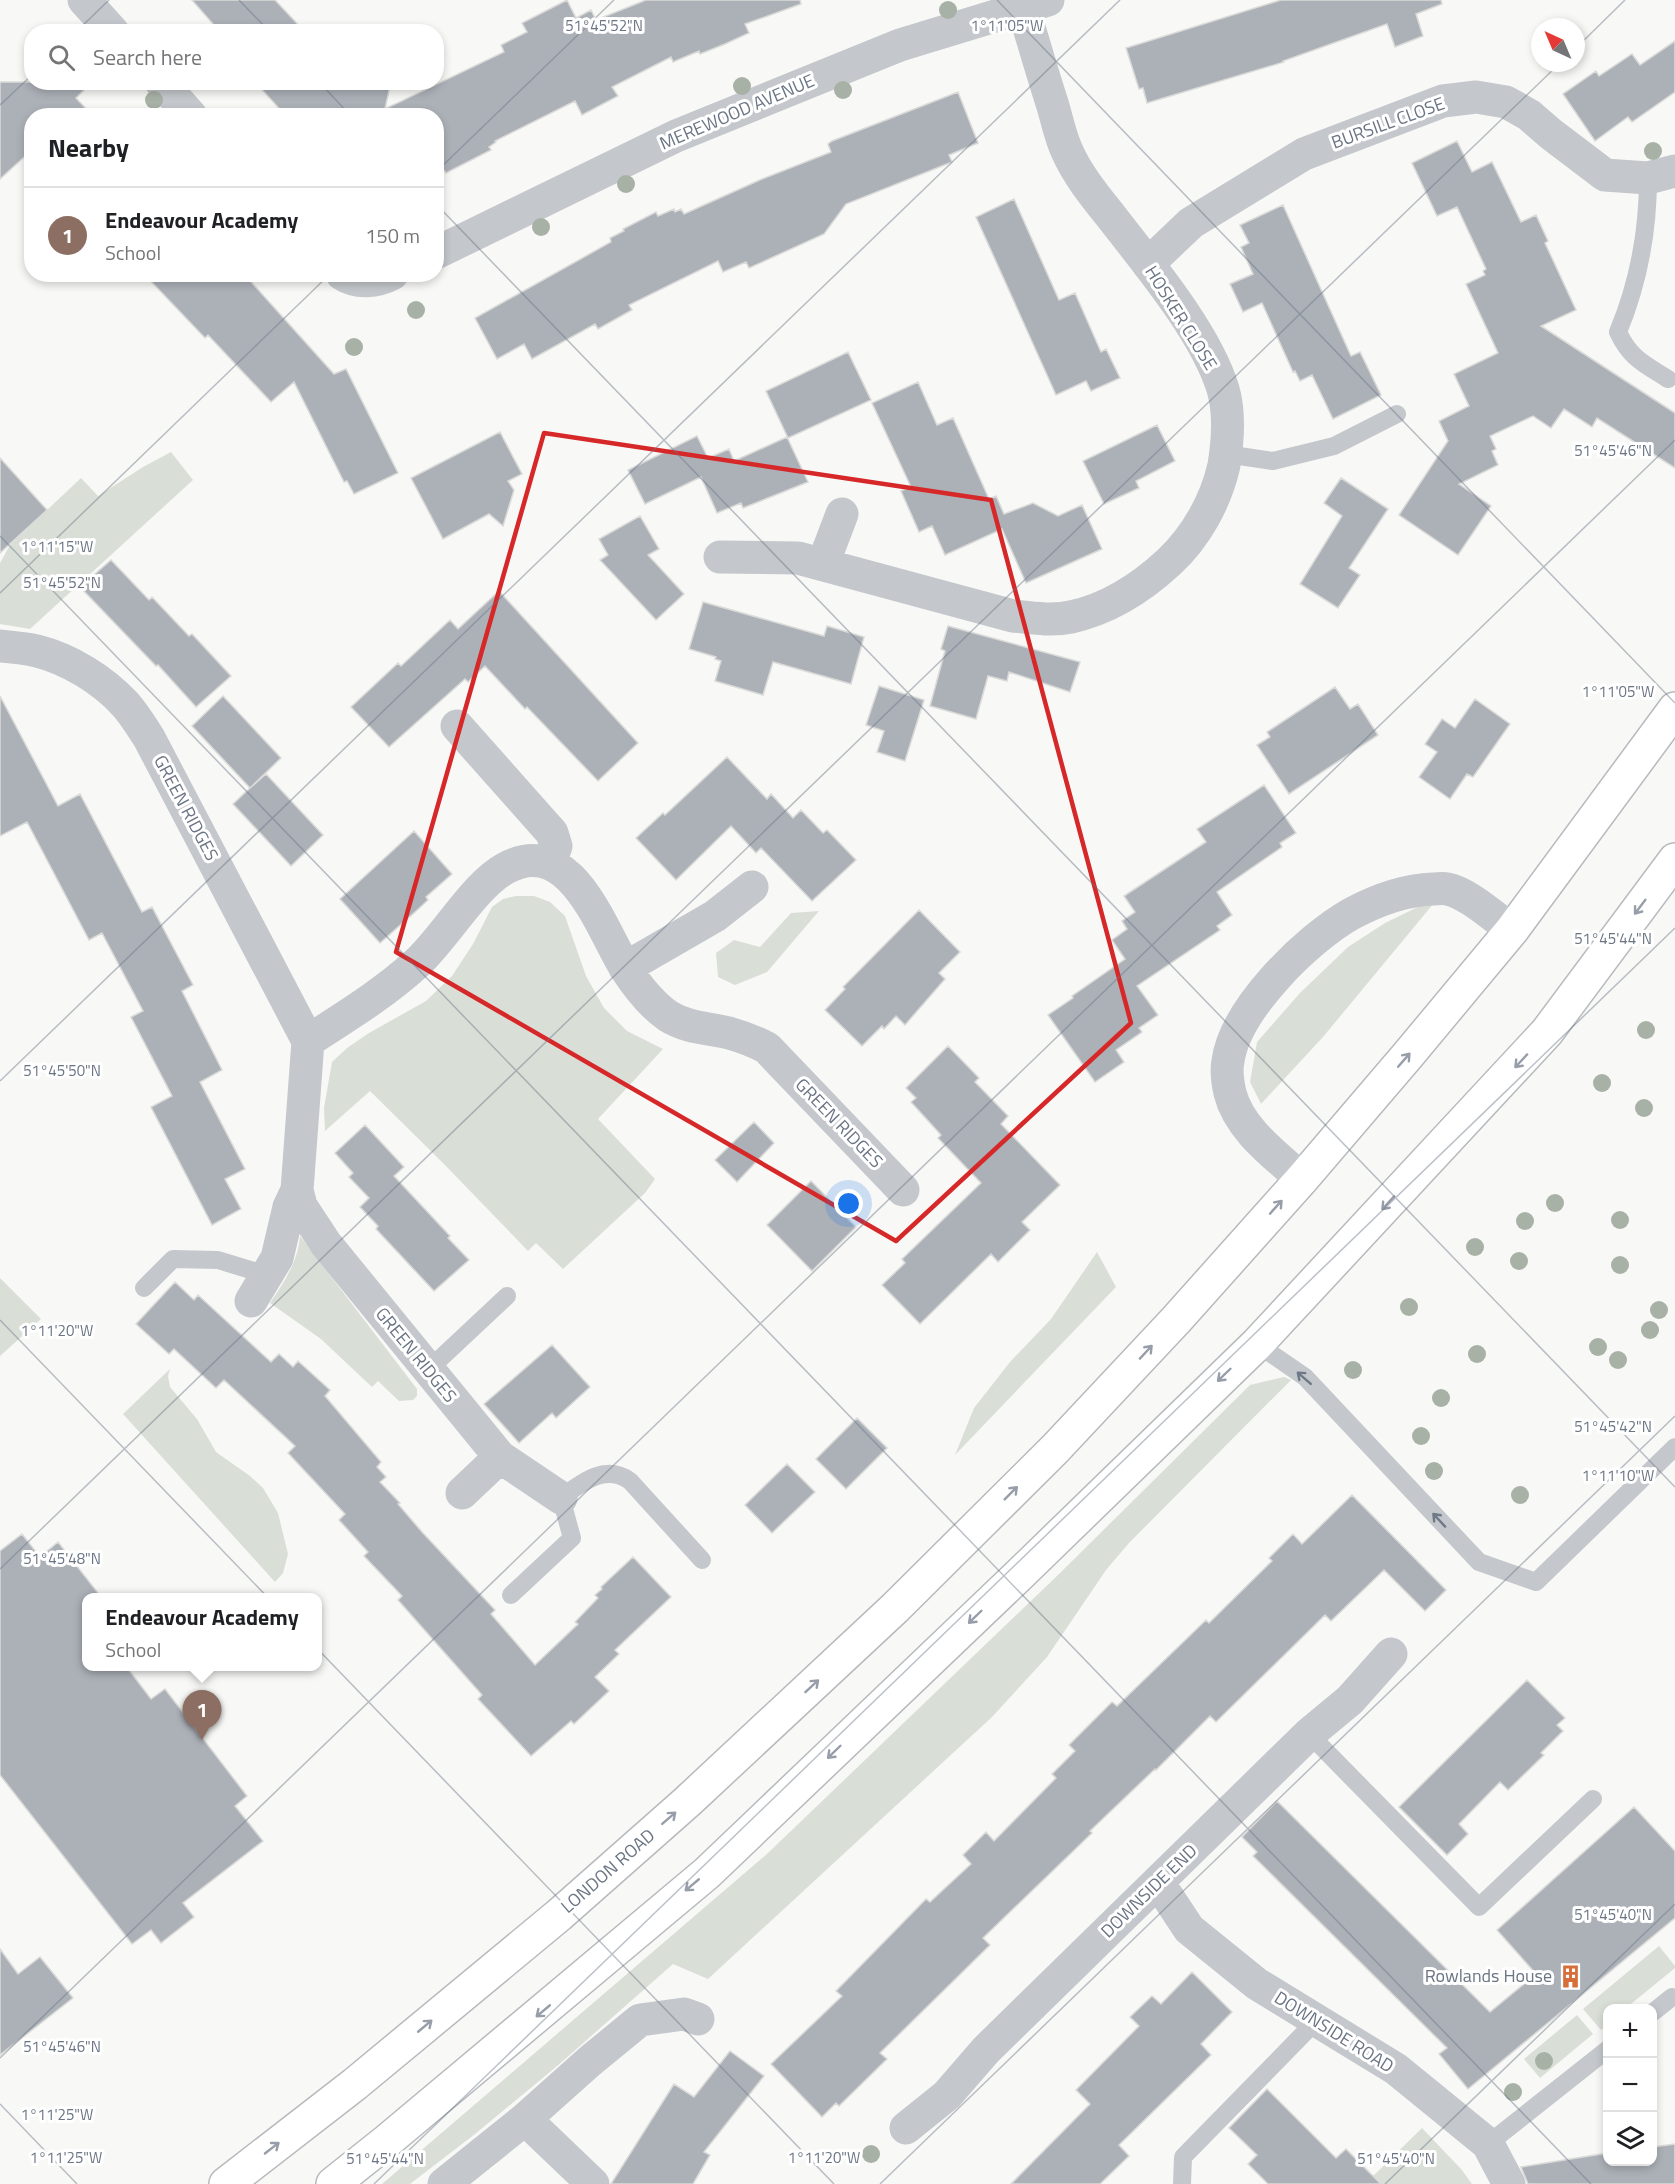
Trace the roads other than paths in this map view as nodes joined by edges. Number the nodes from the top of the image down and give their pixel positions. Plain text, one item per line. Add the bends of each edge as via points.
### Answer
1 (84, 0) edge
2 (1036, 4) edge
3 (106, 24) edge
4 (167, 90) edge
5 (184, 108) edge
6 (1662, 174) edge
7 (444, 249) edge
8 (1148, 264) junction
9 (1668, 379) dead end
10 (1397, 414) dead end
11 (1226, 454) junction
12 (842, 514) dead end
13 (720, 557) dead end
14 (823, 564) junction
15 (0, 646) edge
16 (1675, 709) edge
17 (457, 726) dead end
18 (1675, 860) edge
19 (550, 863) junction
20 (752, 886) dead end
21 (1512, 930) junction
22 (625, 968) junction
23 (308, 1041) junction
24 (1302, 1179) junction
25 (297, 1190) junction
26 (903, 1190) dead end
27 (144, 1288) dead end
28 (259, 1288) joint
29 (507, 1296) dead end
30 (1257, 1344) junction
31 (428, 1370) junction
32 (1675, 1447) edge
33 (500, 1457) junction
34 (462, 1493) dead end
35 (561, 1498) junction
36 (702, 1560) dead end
37 (511, 1595) dead end
38 (1391, 1654) dead end
39 (1309, 1734) junction
40 (1593, 1799) dead end
41 (1158, 1882) junction
42 (1672, 1998) dead end
43 (1657, 2010) edge
44 (698, 2019) dead end
45 (1317, 2020) junction
46 (1603, 2053) edge
47 (525, 2119) junction
48 (906, 2128) dead end
49 (1488, 2145) junction
50 (226, 2184) edge
51 (333, 2184) edge
52 (444, 2184) edge
53 (593, 2184) edge
54 (1182, 2184) edge
55 (1509, 2184) edge

1 - 3 street
2 - 7 street, MEREWOOD AVENUE via 900,45 676,136
2 - 8 street, HOSKER CLOSE via 1066,151 1085,183
4 - 5 street
6 - 8 street, BURSILL CLOSE via 1605,175 1529,115 1506,102 1476,97 1443,101 1304,154 1191,223
6 - 9 lane via 1627,312 1618,332 1630,353
8 - 11 street, HOSKER CLOSE via 1210,357 1223,390 1228,425
10 - 11 lane via 1334,446 1273,461
11 - 14 street, HOSKER CLOSE via 1210,506 1194,534 1173,558 1127,594 1071,617 1013,616
12 - 14 street
13 - 14 street, HOSKER CLOSE via 798,558
15 - 23 street, GREEN RIDGES via 61,659 106,687 125,705 149,738
16 - 21 highway, LONDON ROAD
17 - 19 street via 552,833 556,846
18 -> 30 highway via 1547,1032
19 - 22 street, GREEN RIDGES via 585,894
19 - 23 street via 525,862 506,868 486,884 416,964 375,997
20 - 22 street via 715,916
24 -> 21 highway, LONDON ROAD
21 - 24 street via 1447,889 1396,894 1327,930 1260,996 1234,1038 1227,1062 1230,1093 1241,1120
22 - 26 street, GREEN RIDGES via 669,1016 685,1025 749,1038 767,1048
23 - 25 street, GREEN RIDGES
50 -> 24 highway, LONDON ROAD via 355,2084 559,1915 887,1616 1055,1449
25 - 28 street, GREEN RIDGES via 277,1258
25 - 31 street, GREEN RIDGES via 301,1206 326,1244
27 - 28 lane via 172,1259 218,1260
29 - 31 lane
32 -> 30 lane via 1536,1582 1479,1562 1305,1377
30 -> 51 highway via 707,1873
31 - 33 street, GREEN RIDGES
33 - 34 street
33 - 35 street, GREEN RIDGES
35 - 36 lane via 588,1479 606,1473 622,1476
35 - 37 lane via 572,1538
38 - 39 street, DOWNSIDE END via 1350,1700
39 - 40 lane via 1479,1907
39 - 41 street, DOWNSIDE END
41 - 45 street, DOWNSIDE ROAD via 1189,1929 1257,1984
41 - 48 street, DOWNSIDE END via 986,2050 947,2095
42 - 43 lane
44 - 47 street via 684,2014 640,2020
45 - 49 street, DOWNSIDE ROAD via 1396,2069
45 - 54 lane via 1183,2157
46 - 49 lane
47 - 52 street
47 - 53 street
49 - 55 street, DOWNSIDE ROAD

